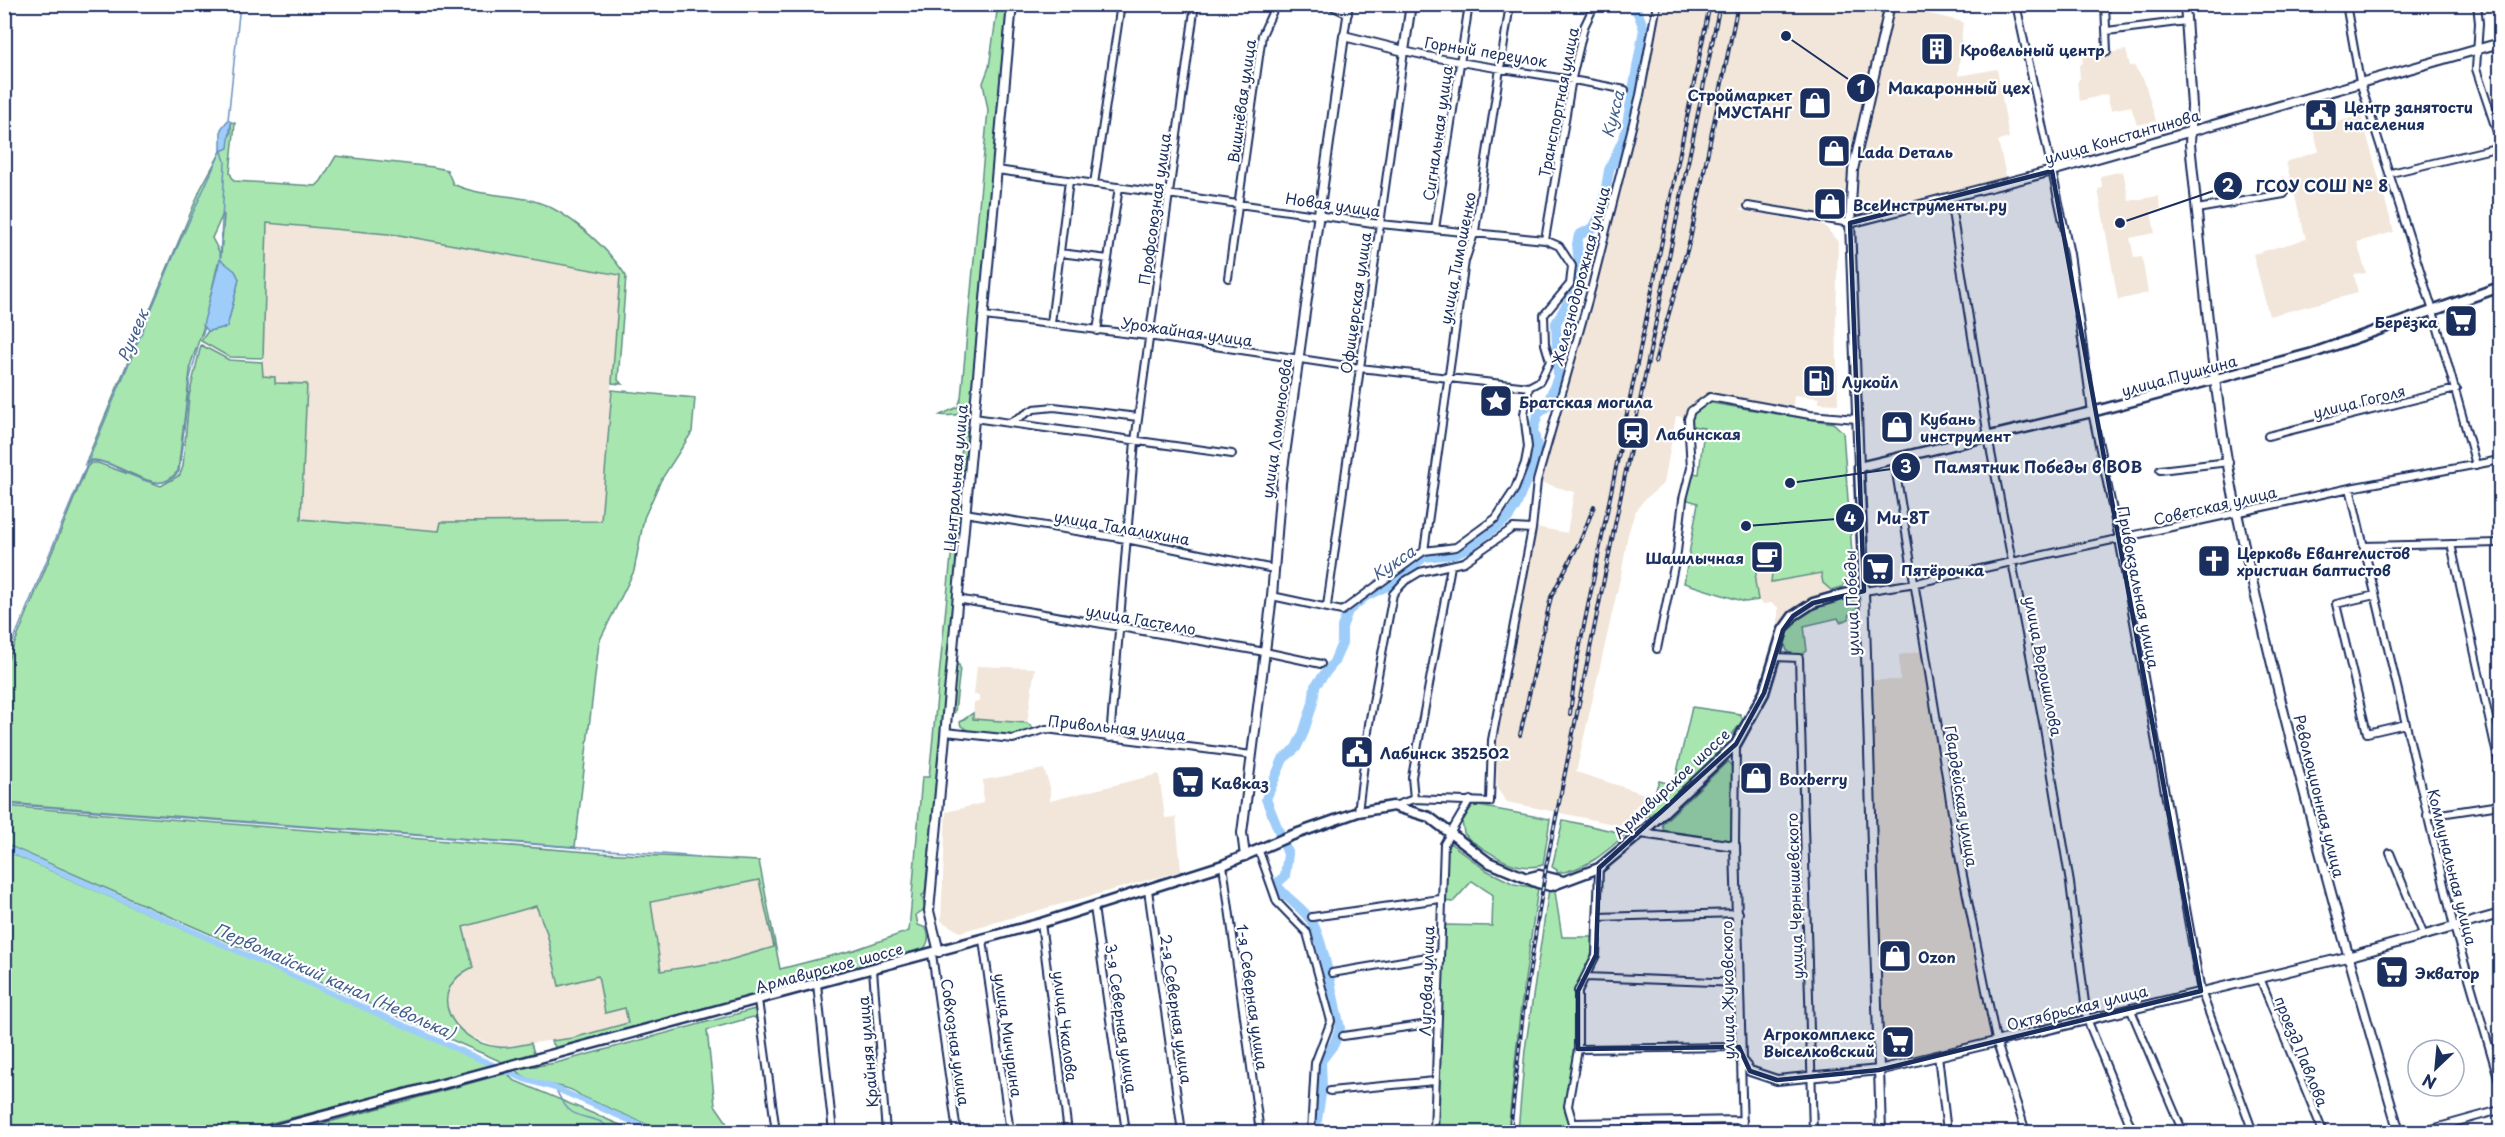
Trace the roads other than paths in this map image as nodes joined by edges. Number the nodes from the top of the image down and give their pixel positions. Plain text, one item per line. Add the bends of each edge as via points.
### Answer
1 (1012, 4) edge
2 (1121, 4) edge
3 (1195, 4) edge
4 (1276, 4) edge
5 (1328, 4) edge
6 (1349, 4) edge
7 (1411, 4) edge
8 (1469, 4) edge
9 (1510, 4) edge
10 (1594, 4) edge
11 (1657, 4) edge
12 (1890, 4) edge
13 (2016, 4) edge
14 (2106, 4) edge
15 (2185, 4) edge
16 (2346, 4) edge
17 (2477, 4) edge
18 (1348, 14) junction
19 (2186, 21) junction
20 (2107, 31) junction
21 (1344, 36) junction
22 (2500, 43) edge
23 (2478, 49) junction
24 (1404, 51) junction
25 (2107, 52) dead end
26 (1459, 63) junction
27 (1501, 68) junction
28 (1572, 78) junction
29 (2360, 82) junction
30 (1625, 90) dead end
31 (2191, 129) junction
32 (2500, 141) edge
33 (2500, 147) edge
34 (997, 170) junction
35 (2052, 171) junction
36 (2391, 173) junction
37 (1069, 181) junction
38 (1094, 184) junction
39 (1119, 187) junction
40 (1169, 194) junction
41 (2284, 194) dead end
42 (1950, 199) junction
43 (1240, 203) junction
44 (1748, 206) dead end
45 (2197, 209) junction
46 (1320, 215) junction
47 (1850, 223) junction
48 (1380, 224) junction
49 (1435, 229) junction
50 (1475, 231) junction
51 (1545, 240) junction
52 (1060, 253) junction
53 (1108, 259) junction
54 (1228, 278) dead end
55 (2500, 287) edge
56 (2433, 311) junction
57 (984, 316) junction
58 (1051, 323) junction
59 (1097, 331) junction
60 (1148, 336) junction
61 (1299, 359) junction
62 (1360, 368) junction
63 (1449, 376) junction
64 (2216, 379) junction
65 (1529, 387) junction
66 (2456, 389) junction
67 (2092, 412) junction
68 (1138, 417) junction
69 (974, 418) junction
70 (1857, 419) junction
71 (1011, 422) junction
72 (2268, 436) dead end
73 (1988, 437) junction
74 (1135, 441) junction
75 (1232, 454) dead end
76 (1894, 460) junction
77 (2500, 460) edge
78 (2229, 462) junction
79 (2476, 465) junction
80 (1859, 467) junction
81 (2160, 470) dead end
82 (2350, 488) junction
83 (2237, 512) junction
84 (965, 513) junction
85 (1532, 529) junction
86 (1126, 539) junction
87 (2119, 539) junction
88 (2500, 543) edge
89 (2451, 544) junction
90 (2363, 546) junction
91 (1424, 551) junction
92 (2012, 562) junction
93 (1451, 566) junction
94 (1274, 569) junction
95 (1916, 583) junction
96 (1864, 591) junction
97 (2375, 595) junction
98 (1272, 596) junction
99 (957, 600) junction
100 (1327, 606) junction
101 (1118, 627) junction
102 (1657, 649) dead end
103 (1265, 652) junction
104 (1775, 657) junction
105 (1321, 664) dead end
106 (2406, 724) junction
107 (945, 732) junction
108 (1110, 738) junction
109 (1736, 744) junction
110 (1252, 755) junction
111 (2500, 769) edge
112 (1414, 799) junction
113 (1470, 800) junction
114 (1490, 802) joint
115 (2500, 805) edge
116 (1394, 806) junction
117 (1358, 812) junction
118 (2427, 816) junction
119 (1450, 832) junction
120 (1641, 833) junction
121 (1735, 846) junction
122 (1259, 851) junction
123 (2390, 853) dead end
124 (1245, 856) junction
125 (1223, 865) junction
126 (1599, 868) junction
127 (1148, 890) junction
128 (1440, 899) junction
129 (1094, 907) junction
130 (1739, 913) junction
131 (2500, 914) edge
132 (1312, 917) dead end
133 (1597, 917) junction
134 (1041, 923) junction
135 (2454, 927) junction
136 (2424, 936) junction
137 (983, 940) junction
138 (935, 953) junction
139 (1439, 955) junction
140 (2347, 957) junction
141 (873, 970) junction
142 (1332, 973) dead end
143 (1586, 977) junction
144 (2260, 978) junction
145 (1738, 983) junction
146 (817, 984) junction
147 (2201, 991) junction
148 (758, 1000) junction
149 (2130, 1008) junction
150 (2087, 1019) junction
151 (1436, 1023) junction
152 (1343, 1036) dead end
153 (1996, 1040) junction
154 (1739, 1047) junction
155 (1578, 1049) junction
156 (1938, 1055) junction
157 (1741, 1060) junction
158 (1879, 1070) junction
159 (1811, 1078) junction
160 (1435, 1081) junction
161 (2500, 1084) edge
162 (1330, 1091) dead end
163 (2500, 1110) edge
164 (1743, 1120) junction
165 (1573, 1123) junction
166 (264, 1132) edge
167 (776, 1132) edge
168 (833, 1132) edge
169 (886, 1132) edge
170 (957, 1132) edge
171 (1010, 1132) edge
172 (1068, 1132) edge
173 (1126, 1132) edge
174 (1182, 1132) edge
175 (1260, 1132) edge
176 (1311, 1132) edge
177 (1434, 1132) edge
178 (1570, 1132) edge
179 (1743, 1132) edge
180 (1813, 1132) edge
181 (1881, 1132) edge
182 (1947, 1132) edge
183 (2026, 1132) edge
184 (2133, 1132) edge
185 (2183, 1132) edge
186 (2253, 1132) edge
187 (2323, 1132) edge
188 (2399, 1132) edge
189 (2421, 1132) edge

1 - 34 street, Центральная улица
2 - 38 street
3 - 40 street, Профсоюзная улица
4 - 43 street, Вишнёвая улица via 1262,35
5 - 18 street
6 - 18 street, улица Ломоносова
7 - 24 street, Офицерская улица
8 - 26 street, Сигнальная улица
9 - 27 street, улица Тимошенко
10 - 28 street, Транспортная улица via 1584,27
11 - 85 street, Железнодорожная улица via 1591,290 1537,481
12 - 47 street, улица Победы via 1852,170
13 - 35 street, Привокзальная улица
14 - 20 street
15 - 19 street, Революционная улица
16 - 29 street
17 - 23 street
18 - 21 street, улица Ломоносова
19 - 20 street
19 - 31 street, Революционная улица
20 - 25 street
21 - 24 street, Горный переулок
21 - 46 street, улица Ломоносова
22 - 23 street, улица Константинова
23 - 29 street, улица Константинова
23 - 32 street via 2476,69
24 - 26 street, Горный переулок
24 - 48 street, Офицерская улица
26 - 27 street, Горный переулок
26 - 49 street, Сигнальная улица
27 - 28 street, Горный переулок
27 - 50 street, улица Тимошенко
28 - 30 street, Горный переулок
28 - 51 street, Транспортная улица
29 - 31 street, улица Константинова
29 - 36 street
31 - 35 street, улица Константинова
31 - 45 street, Революционная улица
33 - 36 street
34 - 37 street, Новая улица
34 - 57 street, Центральная улица
35 - 42 street, улица Константинова
35 - 67 street, Привокзальная улица via 2070,254
36 - 56 street
37 - 38 street, Новая улица
37 - 52 street
38 - 39 street, Новая улица
39 - 40 street, Новая улица
39 - 53 street
40 - 43 street, Новая улица
40 - 60 street, Профсоюзная улица
41 - 45 street
42 - 47 street, улица Константинова
42 - 73 street, улица Ворошилова
43 - 46 street, Новая улица
43 - 54 street, Вишнёвая улица
44 - 47 street, улица Константинова
45 - 64 street, Революционная улица
46 - 48 street, Новая улица
46 - 61 street, улица Ломоносова
47 - 70 street, улица Победы
48 - 49 street, Новая улица
48 - 62 street, Офицерская улица
49 - 50 street, Новая улица
50 - 51 street, Новая улица
50 - 63 street, улица Тимошенко via 1465,261
51 - 65 street, Железнодорожная улица via 1559,246 1572,266 1570,284 1544,315 1550,361 1540,381
52 - 53 street
52 - 58 street
53 - 59 street
55 - 56 main road, улица Пушкина
56 - 64 main road, улица Пушкина via 2313,353
56 - 66 street
57 - 58 street, Урожайная улица
57 - 69 street, Центральная улица
58 - 59 street, Урожайная улица
59 - 60 street, Урожайная улица
60 - 61 street, Урожайная улица
60 - 68 street, Профсоюзная улица
61 - 62 street, Урожайная улица
61 - 94 street, улица Ломоносова via 1281,483
62 - 63 street, Урожайная улица
62 - 100 street, Офицерская улица
63 - 65 street, Урожайная улица
63 - 91 street, улица Тимошенко
64 - 67 main road, улица Пушкина
64 - 78 street, Революционная улица
65 - 91 street via 1524,414 1528,447 1515,489 1496,518 1456,547
66 - 72 street, улица Гоголя
66 - 79 street
67 - 73 main road, улица Пушкина
67 - 87 street, Привокзальная улица
68 - 71 street via 1054,407 1034,409
68 - 74 street, Профсоюзная улица
69 - 71 street
69 - 84 street, Центральная улица
70 - 80 street, улица Победы
70 - 102 street via 1810,415 1726,399 1705,399 1691,411 1691,464
71 - 74 street
73 - 76 main road, улица Пушкина
73 - 92 street, улица Ворошилова
74 - 75 street
74 - 86 street, Профсоюзная улица
76 - 80 main road, улица Пушкина
76 - 95 street, Гвардейская улица
77 - 79 street, Советская улица
78 - 81 street
78 - 83 street, Революционная улица
79 - 82 street, Советская улица
80 - 96 main road, улица Победы
82 - 83 street, Советская улица
82 - 90 street, Коммунальная улица
83 - 87 street, Советская улица
83 - 140 street, Революционная улица
84 - 86 street, улица Талалихина
84 - 99 street, Центральная улица
85 - 93 street via 1513,528 1464,562
85 - 114 street, Железнодорожная улица via 1492,740
86 - 94 street, улица Талалихина
86 - 101 street, Профсоюзная улица
87 - 92 street, Советская улица
87 - 147 street, Привокзальная улица
88 - 89 street
89 - 90 street
89 - 111 street
90 - 97 street, Коммунальная улица
91 - 100 street via 1342,611
92 - 95 street, Советская улица
92 - 150 street, улица Ворошилова via 2070,883
93 - 112 street via 1412,777
93 - 117 street via 1420,572 1394,594 1369,724
94 - 98 street, улица Ломоносова
95 - 96 street, Советская улица
95 - 153 street, Гвардейская улица via 1960,861
96 - 104 main road, Армавирское шоссе via 1802,608 1783,630
96 - 158 street, улица Победы
97 - 106 street, Коммунальная улица
97 - 106 street via 2336,604 2367,733
98 - 100 street
98 - 103 street, улица Ломоносова
99 - 101 street, улица Гастелло
99 - 107 street, Центральная улица
101 - 103 street, улица Гастелло
101 - 108 street, Профсоюзная улица
103 - 105 street, улица Гастелло
103 - 110 street, улица Ломоносова
104 - 109 main road, Армавирское шоссе via 1755,714
104 - 159 street, улица Чернышевского via 1799,658
106 - 118 street, Коммунальная улица
107 - 108 street, Привольная улица via 1013,739 1046,729
107 - 138 street, Центральная улица via 929,911
108 - 110 street, Привольная улица
109 - 120 main road, Армавирское шоссе
109 - 121 street, улица Жуковского
110 - 124 street, улица Ломоносова via 1242,833
112 - 113 street, Армавирское шоссе
112 - 116 street, Армавирское шоссе
113 - 114 street, Армавирское шоссе
113 - 119 street, Луговая улица
115 - 118 street
116 - 117 main road, Армавирское шоссе
116 - 119 main road, Армавирское шоссе via 1429,817
117 - 122 main road, Армавирское шоссе
118 - 135 street, Коммунальная улица
119 - 126 main road, Армавирское шоссе via 1488,862 1551,886
119 - 128 street, Луговая улица via 1444,844
120 - 121 street
120 - 126 main road, Армавирское шоссе
121 - 130 street, улица Жуковского
122 - 124 main road, Армавирское шоссе
122 - 176 street via 1277,902 1307,933 1331,1021 1315,1063
123 - 136 street
124 - 125 main road, Армавирское шоссе
125 - 127 main road, Армавирское шоссе
125 - 175 street, 1-я Северная улица
126 - 133 street
127 - 129 main road, Армавирское шоссе
127 - 174 street, 2-я Северная улица
128 - 132 street
128 - 139 street, Луговая улица
129 - 134 main road, Армавирское шоссе
129 - 173 street, 3-я Северная улица
130 - 133 street
130 - 145 street, улица Жуковского
131 - 135 street, Октябрьская улица
133 - 143 street via 1596,955
134 - 137 main road, Армавирское шоссе
134 - 172 street, улица Чкалова
135 - 136 street, Октябрьская улица
135 - 161 street, Коммунальная улица
136 - 140 street, Октябрьская улица
137 - 138 main road, Армавирское шоссе
137 - 171 street, улица Мичурина
138 - 141 main road, Армавирское шоссе
138 - 170 street, Совхозная улица
139 - 142 street
139 - 151 street, Луговая улица
140 - 144 street, Октябрьская улица
140 - 188 street, Революционная улица
141 - 146 main road, Армавирское шоссе
141 - 169 street, Крайняя улица
143 - 145 street
143 - 155 street via 1578,991
144 - 147 street, Октябрьская улица
144 - 187 street, проезд Павлова
145 - 154 street, улица Жуковского
146 - 148 main road, Армавирское шоссе
146 - 168 street
147 - 149 street, Октябрьская улица
147 - 186 street, Привокзальная улица
148 - 166 main road, Армавирское шоссе
148 - 167 street
149 - 150 street, Октябрьская улица
149 - 185 street
150 - 153 street, Октябрьская улица
150 - 184 street, улица Ворошилова
151 - 152 street
151 - 160 street, Луговая улица
153 - 156 street, Октябрьская улица
153 - 183 street, Гвардейская улица
154 - 155 street
154 - 157 street, улица Жуковского
155 - 165 street via 1569,1106
156 - 158 street, Октябрьская улица
156 - 182 street
157 - 159 street, Октябрьская улица via 1761,1077
157 - 164 street, улица Жуковского
158 - 159 street, Октябрьская улица
158 - 181 street, улица Победы
159 - 180 street, улица Чернышевского
160 - 162 street
160 - 177 street, Луговая улица
163 - 189 street
164 - 165 street
164 - 179 street, улица Жуковского
165 - 178 street

